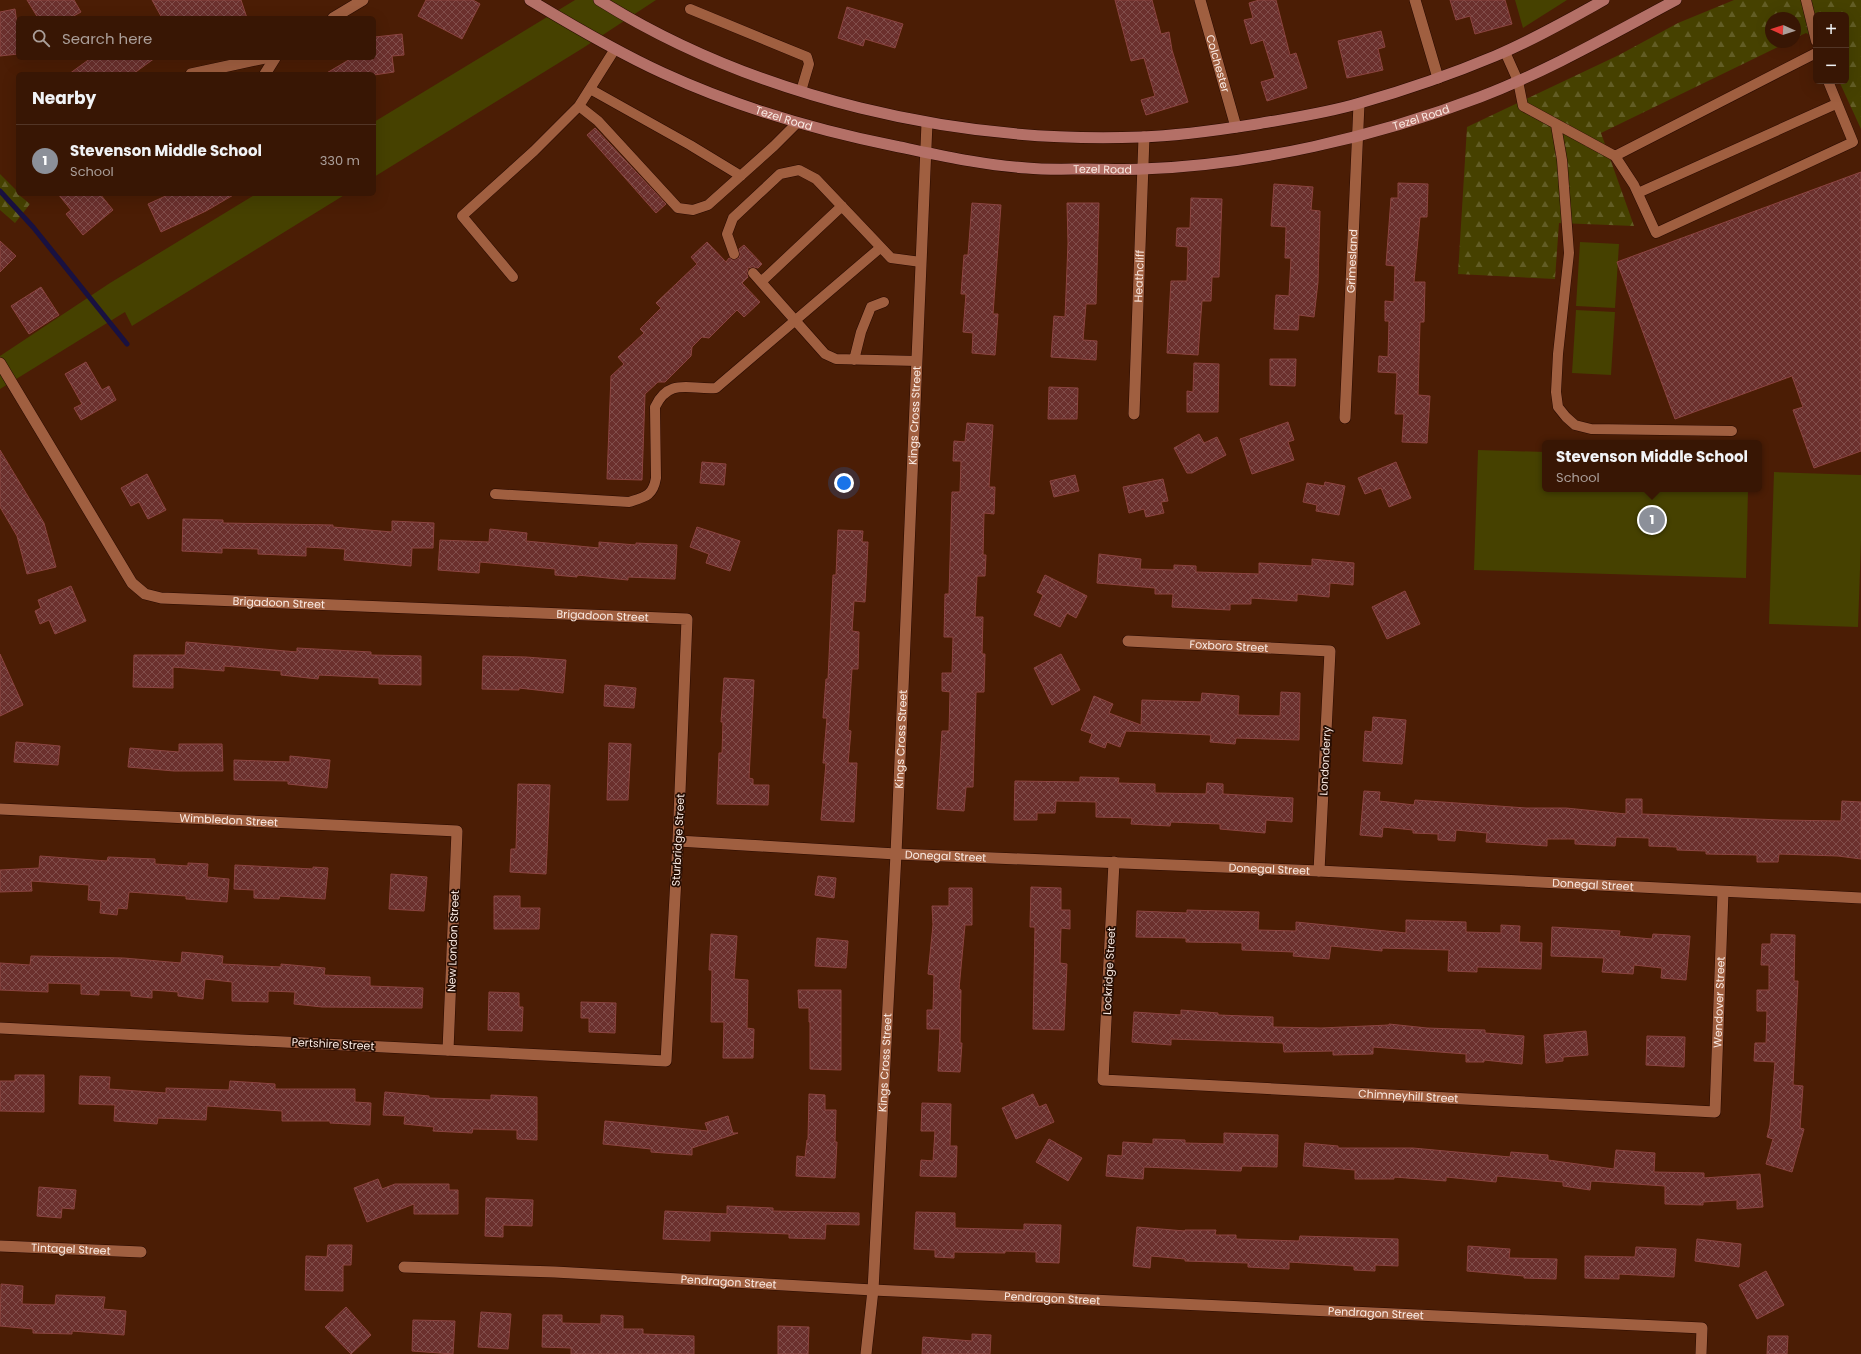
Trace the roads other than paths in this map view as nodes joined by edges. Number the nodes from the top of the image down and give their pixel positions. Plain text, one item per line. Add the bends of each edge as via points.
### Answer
1 (362, 0) edge
2 (530, 0) edge
3 (599, 0) edge
4 (1200, 0) edge
5 (1415, 0) edge
6 (1604, 0) edge
7 (1676, 0) edge
8 (1806, 0) edge
9 (690, 9) dead end
10 (336, 16) edge
11 (1813, 29) edge
12 (615, 49) junction
13 (1505, 52) junction
14 (1813, 55) edge
15 (256, 60) edge
16 (274, 60) edge
17 (200, 72) edge
18 (266, 72) edge
19 (1438, 78) junction
20 (1518, 81) junction
21 (1829, 84) edge
22 (590, 89) junction
23 (801, 91) junction
24 (1359, 104) junction
25 (1836, 104) junction
26 (579, 106) junction
27 (797, 123) junction
28 (927, 123) junction
29 (1556, 125) junction
30 (1236, 127) junction
31 (1358, 136) junction
32 (1144, 137) junction
33 (925, 152) junction
34 (1615, 156) junction
35 (1142, 169) junction
36 (741, 176) junction
37 (1638, 193) junction
38 (842, 206) junction
39 (880, 248) junction
40 (734, 254) dead end
41 (921, 262) junction
42 (753, 273) dead end
43 (513, 277) dead end
44 (761, 282) junction
45 (884, 302) dead end
46 (795, 321) junction
47 (854, 360) junction
48 (917, 361) junction
49 (0, 363) edge
50 (1134, 414) dead end
51 (1345, 418) dead end
52 (1732, 431) dead end
53 (495, 494) dead end
54 (687, 619) joint
55 (1128, 641) dead end
56 (1330, 651) joint
57 (0, 809) edge
58 (457, 831) joint
59 (678, 841) junction
60 (896, 854) junction
61 (1114, 862) junction
62 (1320, 871) junction
63 (1723, 892) junction
64 (1861, 898) edge
65 (0, 1028) edge
66 (448, 1050) junction
67 (666, 1061) joint
68 (1103, 1080) joint
69 (1715, 1112) joint
70 (0, 1246) edge
71 (141, 1252) dead end
72 (404, 1267) dead end
73 (873, 1290) junction
74 (866, 1354) edge
75 (1700, 1354) edge

1 - 10 street
2 - 12 main road, Tezel Road
3 - 23 main road via 638,24 732,67
4 - 30 street, Colchester
5 - 19 street
6 - 13 main road
7 - 20 main road, Tezel Road via 1590,47
8 - 11 lane
9 - 23 lane via 807,57 809,64
12 - 22 lane
12 - 27 main road, Tezel Road via 727,100
13 - 19 main road
13 - 20 lane
14 - 34 lane
15 - 17 street
16 - 18 street
19 - 24 main road
20 - 29 lane via 1523,106
20 - 31 main road, Tezel Road via 1473,99
21 - 25 lane
22 - 26 lane
22 - 36 lane
23 - 28 main road
24 - 30 main road
24 - 31 street, Grimesland
25 - 37 lane
25 - 37 lane via 1853,142 1656,233
26 - 36 lane via 598,121 678,208 693,210 708,205
26 - 43 lane via 462,216
27 - 33 main road, Tezel Road
27 - 36 lane
28 - 32 main road via 999,133 1058,137
28 - 33 street, Kings Cross Street
29 - 34 lane
29 - 52 lane via 1562,160 1569,253 1558,354 1558,407 1575,425 1591,429
30 - 32 main road
31 - 35 main road, Tezel Road via 1252,158
31 - 51 street, Grimesland
32 - 35 street, Heathcliff
33 - 35 main road, Tezel Road via 982,163 1028,168
33 - 41 street, Kings Cross Street
34 - 37 lane
35 - 50 street, Heathcliff
38 - 39 lane
38 - 40 lane via 816,179 799,170 780,174 733,218 727,234
38 - 44 lane
39 - 41 lane via 890,258
39 - 46 lane
41 - 48 street, Kings Cross Street
42 - 44 lane
44 - 46 lane
45 - 47 lane via 871,307
46 - 47 lane via 825,354 836,359
46 - 53 lane via 716,388 701,390 681,387 667,390 660,397 655,407 656,478 654,488 646,496 629,502
47 - 48 lane
48 - 60 street, Kings Cross Street
49 - 54 street, Brigadoon Street via 132,583 145,594 161,598
54 - 59 street, Sturbridge Street
55 - 56 street, Foxboro Street
56 - 62 street, Londonderry
57 - 58 street, Wimbledon Street
58 - 66 street, New London Street
59 - 60 street, Donegal Street
59 - 67 street, Sturbridge Street
60 - 61 street, Donegal Street
60 - 73 street, Kings Cross Street
61 - 62 street, Donegal Street
61 - 68 street, Lockridge Street
62 - 63 street, Donegal Street
63 - 64 street, Donegal Street
63 - 69 street, Wendover Street
65 - 66 street, Pertshire Street
66 - 67 street, Pertshire Street
68 - 69 street, Chimneyhill Street
70 - 71 street, Tintagel Street
72 - 73 street, Pendragon Street via 555,1272
73 - 74 street, Kings Cross Street
73 - 75 street, Pendragon Street via 1702,1328

